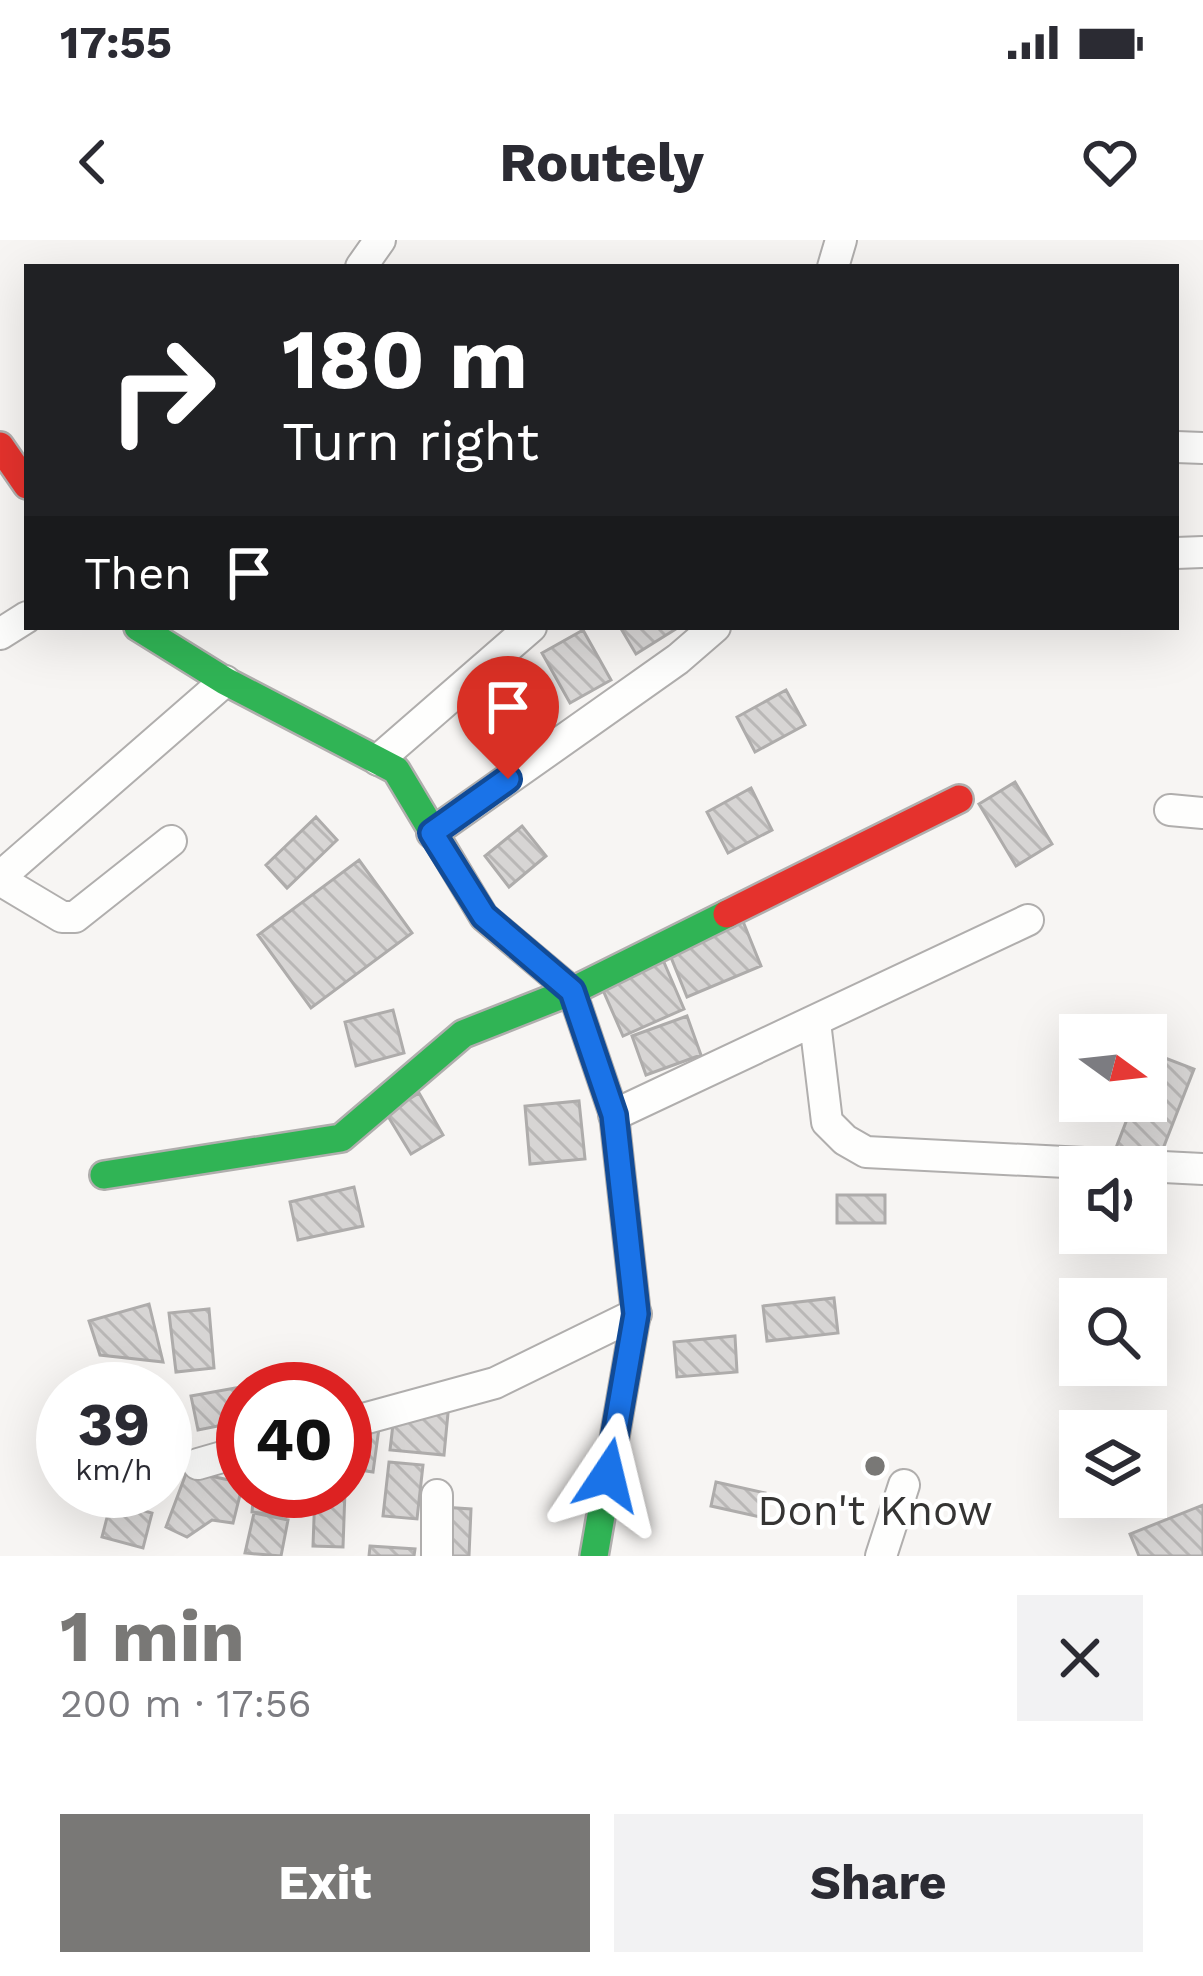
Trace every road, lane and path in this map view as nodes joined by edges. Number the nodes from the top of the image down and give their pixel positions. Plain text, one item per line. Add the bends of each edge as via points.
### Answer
1 (0, 446) edge
2 (24, 481) edge
3 (143, 630) edge
4 (528, 630) edge
5 (712, 630) edge
6 (225, 681) junction
7 (378, 760) junction
8 (959, 799) dead end
9 (1170, 810) dead end
10 (1203, 813) edge
11 (432, 833) junction
12 (171, 841) dead end
13 (0, 878) edge
14 (1028, 920) dead end
15 (572, 991) junction
16 (815, 1022) junction
17 (614, 1115) junction
18 (1203, 1169) edge
19 (104, 1175) dead end
20 (636, 1314) junction
21 (372, 1417) edge
22 (216, 1459) edge
23 (198, 1464) dead end
24 (904, 1485) dead end
25 (437, 1495) dead end
26 (436, 1556) edge
27 (594, 1556) edge
28 (881, 1556) edge

1 - 2 street
3 - 6 street
4 - 7 street
5 - 11 street
6 - 7 street
6 - 13 street
7 - 11 street via 396,770
8 - 15 street
9 - 10 street
11 - 15 street via 484,916
12 - 13 street via 75,917
14 - 16 street
15 - 17 street
15 - 19 street via 463,1034 341,1138
16 - 17 street
16 - 18 street via 827,1122 866,1152
17 - 20 street
20 - 21 street via 495,1384
20 - 27 street
22 - 23 street
24 - 28 street
25 - 26 street

